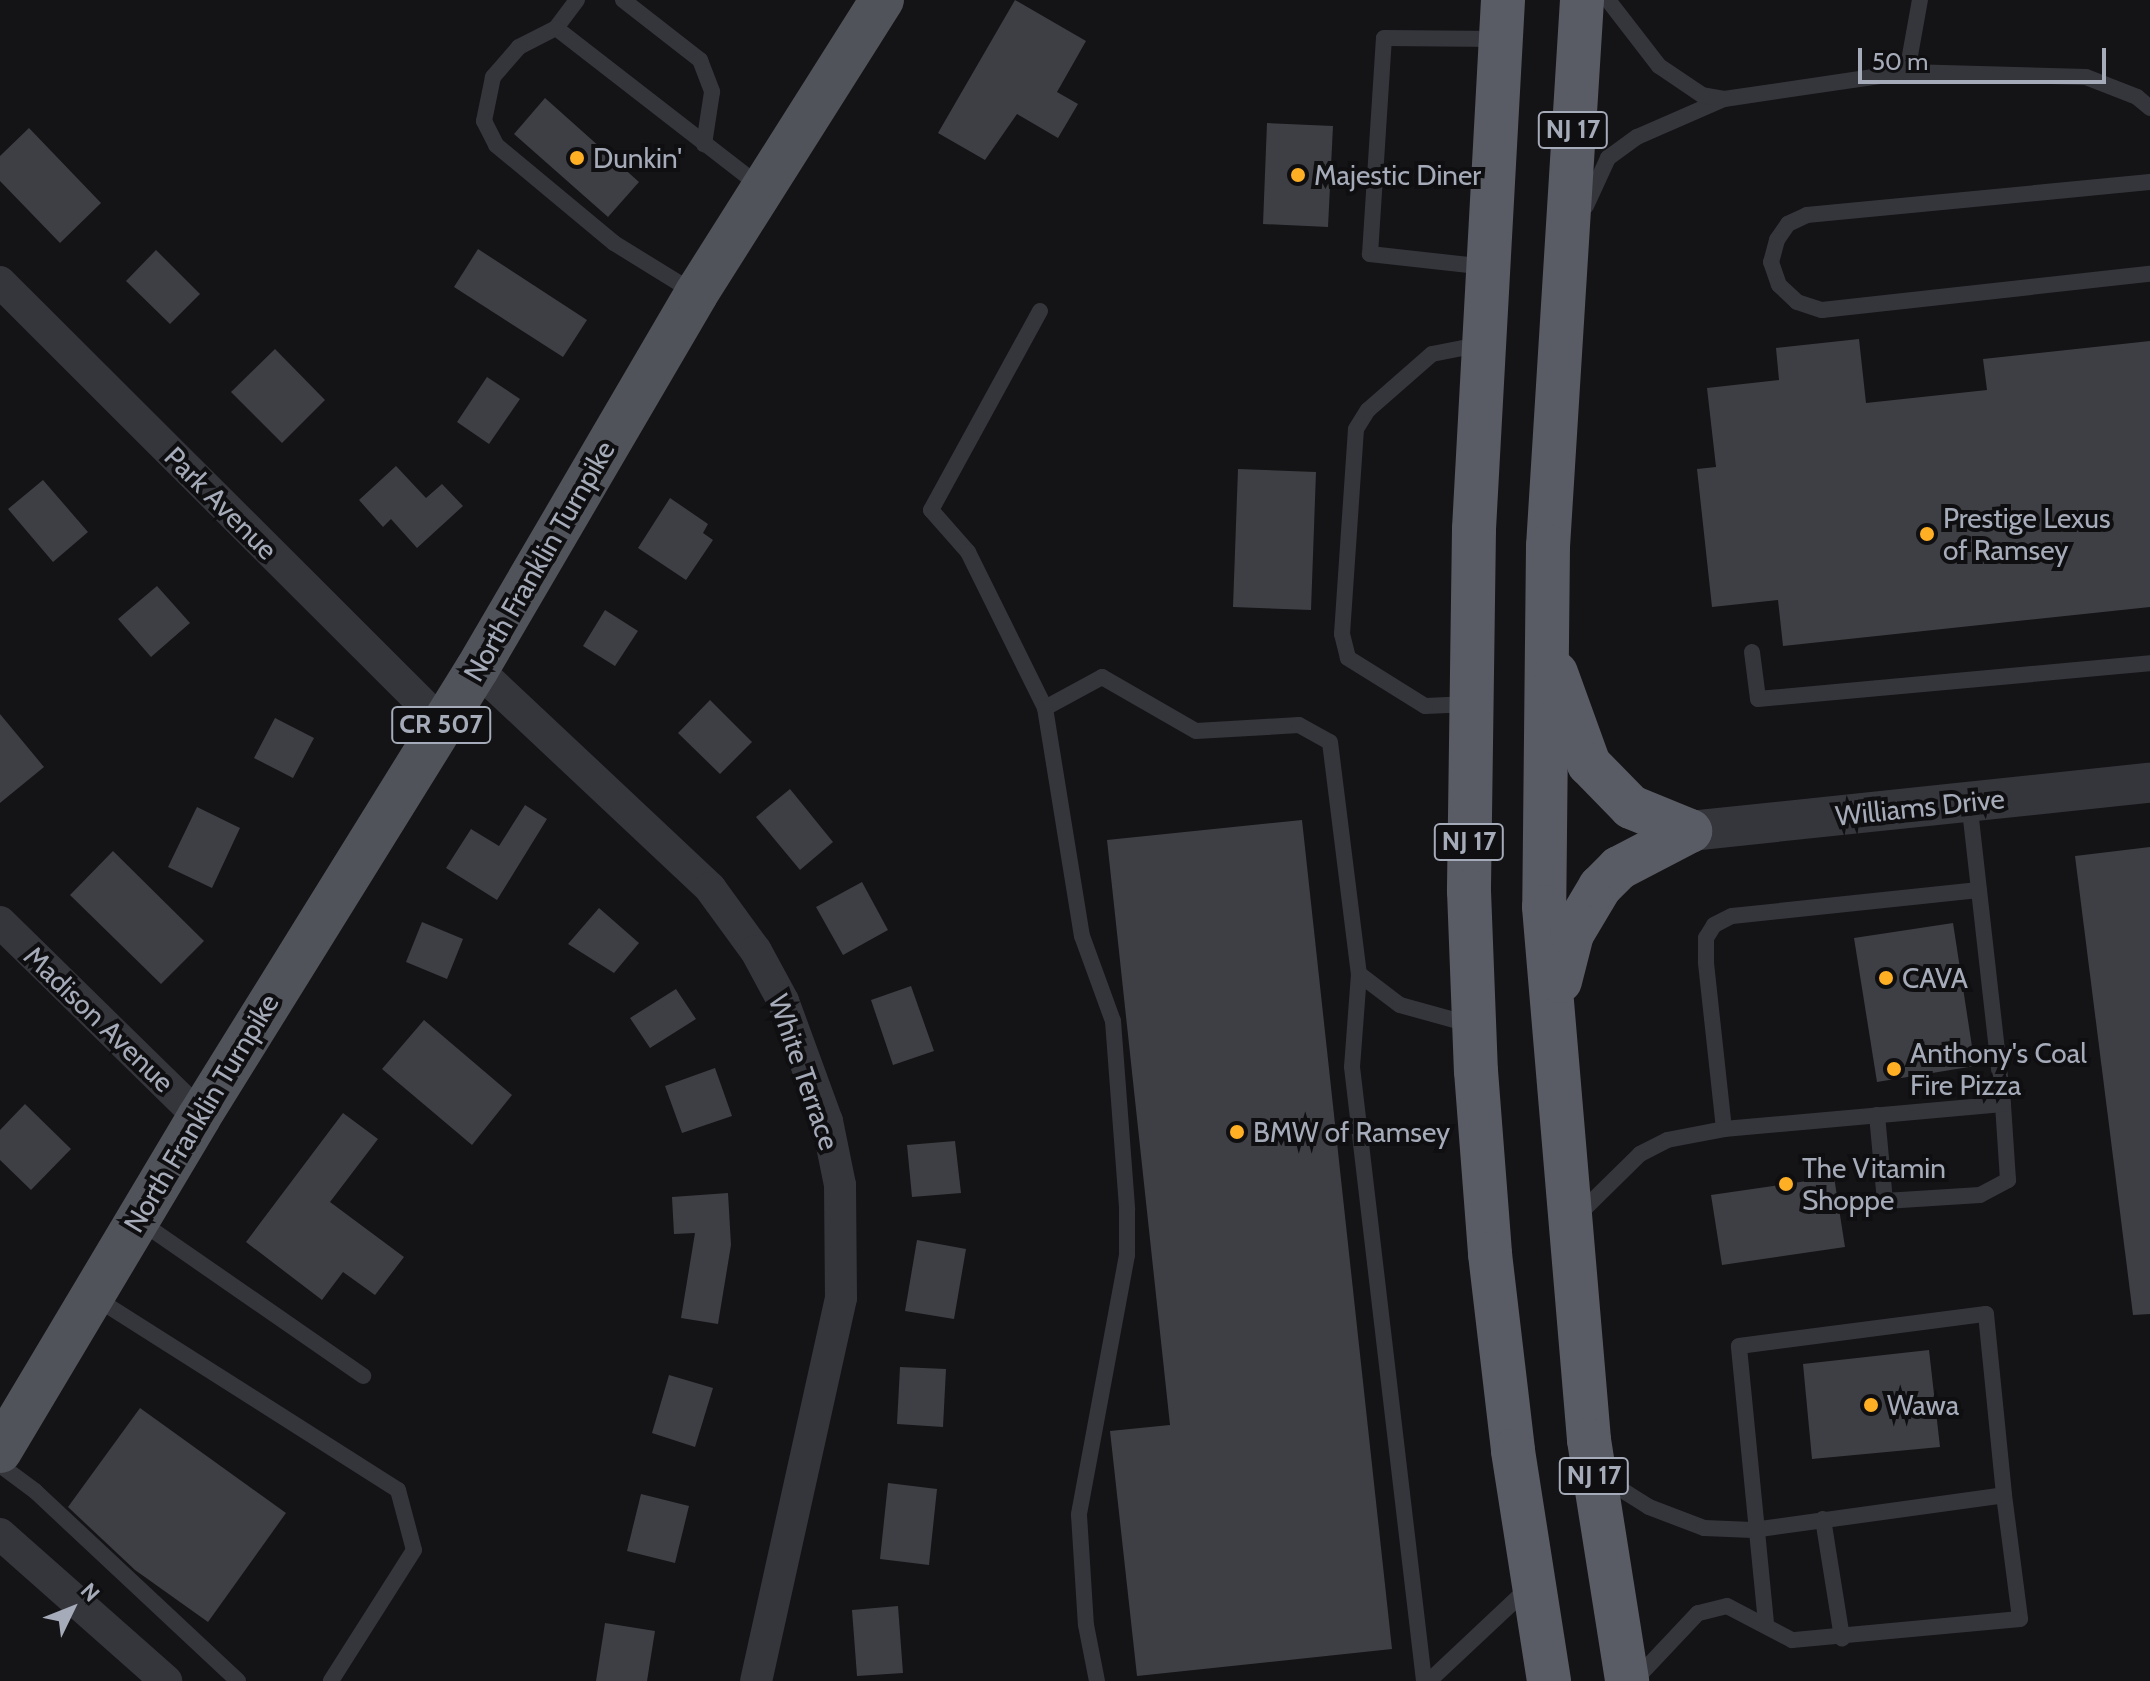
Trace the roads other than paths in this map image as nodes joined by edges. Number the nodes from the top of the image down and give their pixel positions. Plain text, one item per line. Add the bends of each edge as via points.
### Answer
1 (577, 0) edge
2 (623, 0) edge
3 (1582, 0) edge
4 (1608, 0) edge
5 (1920, 0) edge
6 (877, 2) edge
7 (1502, 20) edge
8 (556, 28) junction
9 (1907, 72) junction
10 (1724, 99) junction
11 (2150, 108) edge
12 (704, 144) junction
13 (2150, 182) edge
14 (765, 190) junction
15 (1565, 259) junction
16 (1488, 268) junction
17 (2150, 274) edge
18 (0, 282) edge
19 (696, 294) junction
20 (1040, 311) dead end
21 (1484, 343) junction
22 (1546, 636) junction
23 (1752, 652) dead end
24 (2150, 663) edge
25 (477, 669) junction
26 (1470, 704) junction
27 (1045, 708) junction
28 (442, 723) junction
29 (2150, 783) edge
30 (1969, 802) junction
31 (1690, 831) junction
32 (1979, 890) junction
33 (0, 922) edge
34 (1359, 974) junction
35 (1551, 1014) junction
36 (1474, 1025) junction
37 (2003, 1104) junction
38 (1877, 1115) junction
39 (199, 1117) junction
40 (1724, 1129) junction
41 (137, 1219) junction
42 (1572, 1220) junction
43 (92, 1295) junction
44 (363, 1376) dead end
45 (0, 1451) edge
46 (0, 1465) edge
47 (1593, 1471) junction
48 (2004, 1495) junction
49 (1823, 1519) junction
50 (1753, 1530) junction
51 (0, 1534) edge
52 (1532, 1584) junction
53 (1766, 1623) junction
54 (1842, 1638) junction
55 (166, 1681) edge
56 (238, 1681) edge
57 (331, 1681) edge
58 (756, 1681) edge
59 (1097, 1681) edge
60 (1426, 1681) edge
61 (1549, 1681) edge
62 (1627, 1681) edge
63 (1634, 1681) edge

1 - 8 lane
2 - 12 lane via 700,60 712,92
3 - 15 highway, NJ 17
4 - 10 lane via 1659,66 1702,95
5 - 9 lane
6 - 14 main road, North Franklin Turnpike / CR 507
7 - 16 highway, NJ 17
7 - 16 lane via 1384,38 1370,254
8 - 12 lane
8 - 19 lane via 519,47 493,77 484,121 496,145 614,243
9 - 10 lane
9 - 11 lane via 2086,77 2137,97
10 - 15 lane via 1637,137 1608,158
12 - 14 lane
13 - 17 lane via 1807,215 1788,224 1771,262 1779,285 1797,302 1822,310
14 - 19 main road, North Franklin Turnpike / CR 507
15 - 22 highway, NJ 17
16 - 21 highway, NJ 17
18 - 28 street, Park Avenue
19 - 25 main road, North Franklin Turnpike / CR 507
20 - 27 lane via 931,510 968,552
21 - 26 highway, NJ 17
21 - 26 lane via 1432,354 1368,410 1356,429 1342,634 1348,658 1425,706
22 - 31 highway via 1589,764 1631,807
22 - 35 highway, NJ 17 via 1544,907
23 - 24 lane via 1758,699
25 - 28 main road, North Franklin Turnpike / CR 507
25 - 58 street, White Terrace via 710,888 756,951 783,1001 827,1121 840,1185 841,1298
26 - 36 highway, NJ 17
27 - 34 lane via 1102,677 1196,731 1299,725 1330,742
27 - 59 lane via 1082,936 1113,1021 1127,1209 1127,1255 1079,1515 1086,1625
28 - 39 main road, North Franklin Turnpike / CR 507
29 - 30 street, Williams Drive
30 - 31 street, Williams Drive
30 - 32 lane
31 - 35 highway via 1619,868 1600,887 1572,934
32 - 37 lane
32 - 40 lane via 1732,916 1714,925 1706,938 1706,962
33 - 39 street, Madison Avenue
34 - 36 lane via 1400,1005
34 - 60 lane via 1352,1067
35 - 42 highway, NJ 17
36 - 52 highway, NJ 17 via 1490,1254
37 - 38 lane
37 - 38 lane via 2008,1180 1980,1195 1885,1201
38 - 40 lane
39 - 41 main road, North Franklin Turnpike / CR 507
40 - 42 lane via 1667,1140 1640,1154
41 - 43 main road, North Franklin Turnpike / CR 507
41 - 44 lane
42 - 47 highway, NJ 17
43 - 45 main road, North Franklin Turnpike / CR 507
43 - 57 lane via 398,1490 414,1550
46 - 56 lane via 35,1491
47 - 50 lane via 1649,1507 1704,1528
47 - 62 highway, NJ 17
48 - 49 lane
48 - 50 lane via 1986,1314 1739,1346
48 - 54 lane via 2020,1619
49 - 50 lane
49 - 54 lane
50 - 53 lane
51 - 55 street
52 - 60 lane
52 - 61 highway, NJ 17
53 - 54 lane via 1792,1640
53 - 63 lane via 1727,1606 1698,1613

